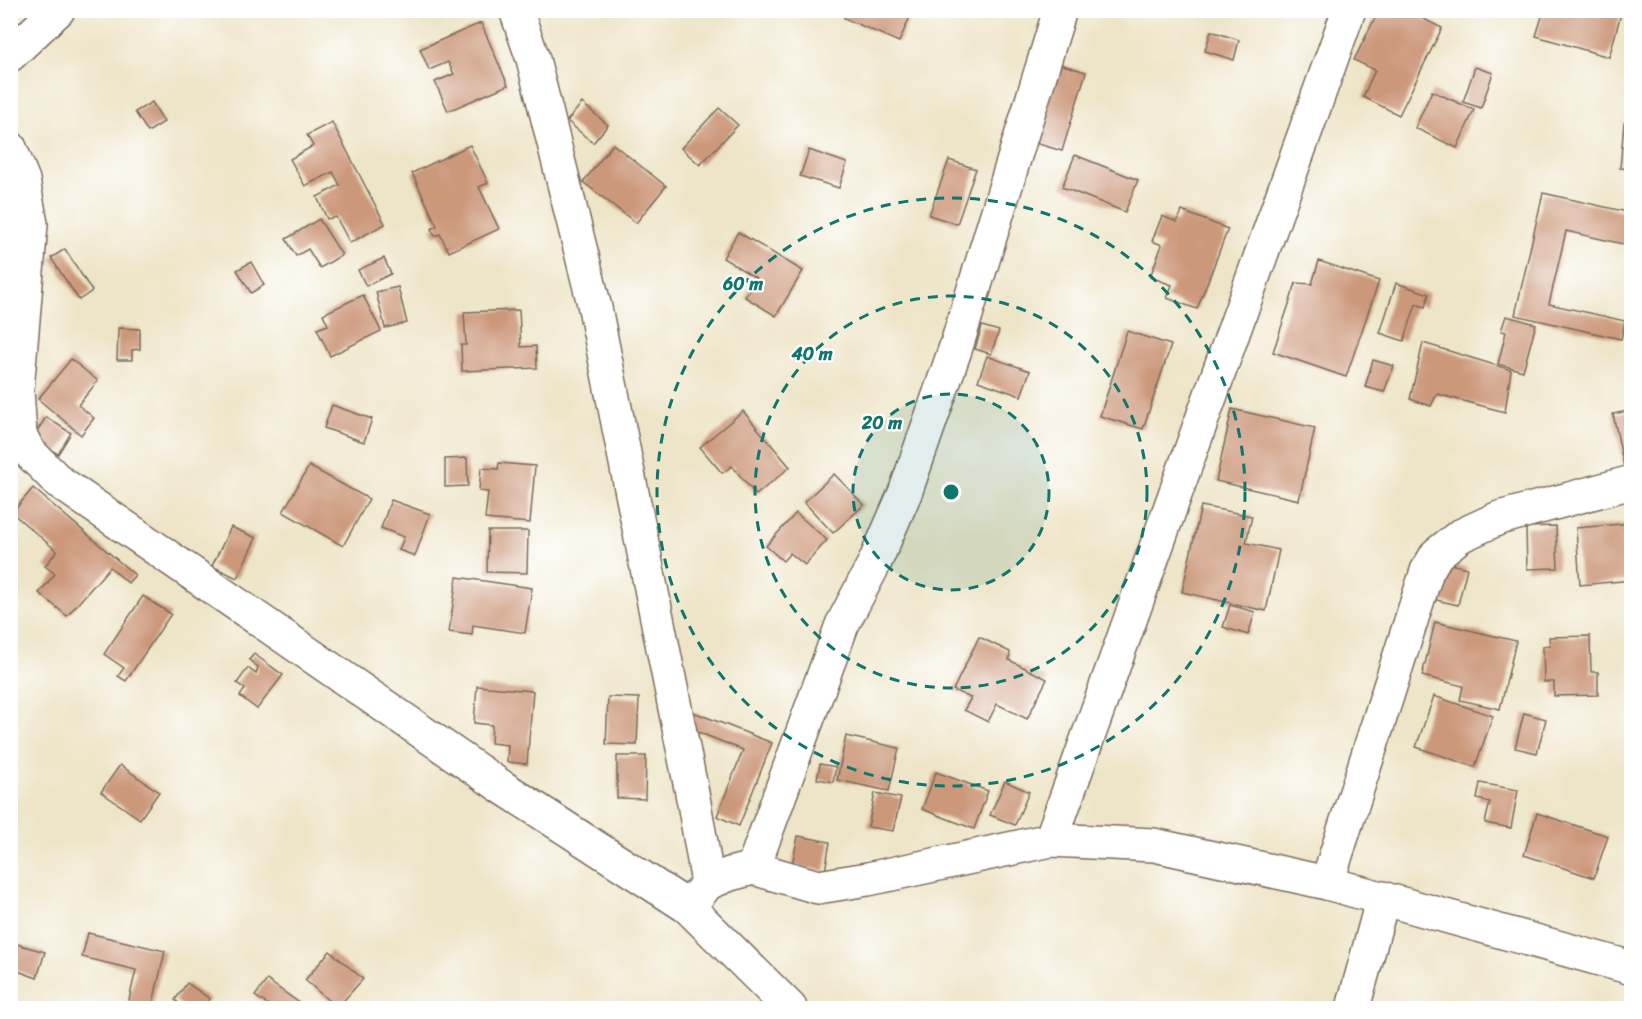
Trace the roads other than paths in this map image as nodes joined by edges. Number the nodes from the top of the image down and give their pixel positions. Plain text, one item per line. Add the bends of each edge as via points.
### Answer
1 (58, 10) edge
2 (516, 10) edge
3 (1060, 10) edge
4 (1349, 10) edge
5 (10, 55) edge
6 (10, 148) edge
7 (1632, 482) edge
8 (1051, 840) junction
9 (753, 868) junction
10 (1327, 883) junction
11 (698, 895) junction
12 (1383, 898) junction
13 (1632, 968) edge
14 (790, 1008) edge
15 (1353, 1008) edge

1 - 5 street
2 - 11 street via 533,59 595,308 694,802
3 - 9 street via 956,347 905,493 842,626
4 - 8 street
6 - 11 street via 23,180 31,224 17,390 20,435 29,452 58,481 502,787
7 - 10 street via 1499,518 1460,536 1437,554 1427,571
8 - 9 street via 818,887
8 - 10 street via 1154,845
9 - 11 street via 730,874
10 - 12 street
11 - 14 street
12 - 13 street
12 - 15 street

